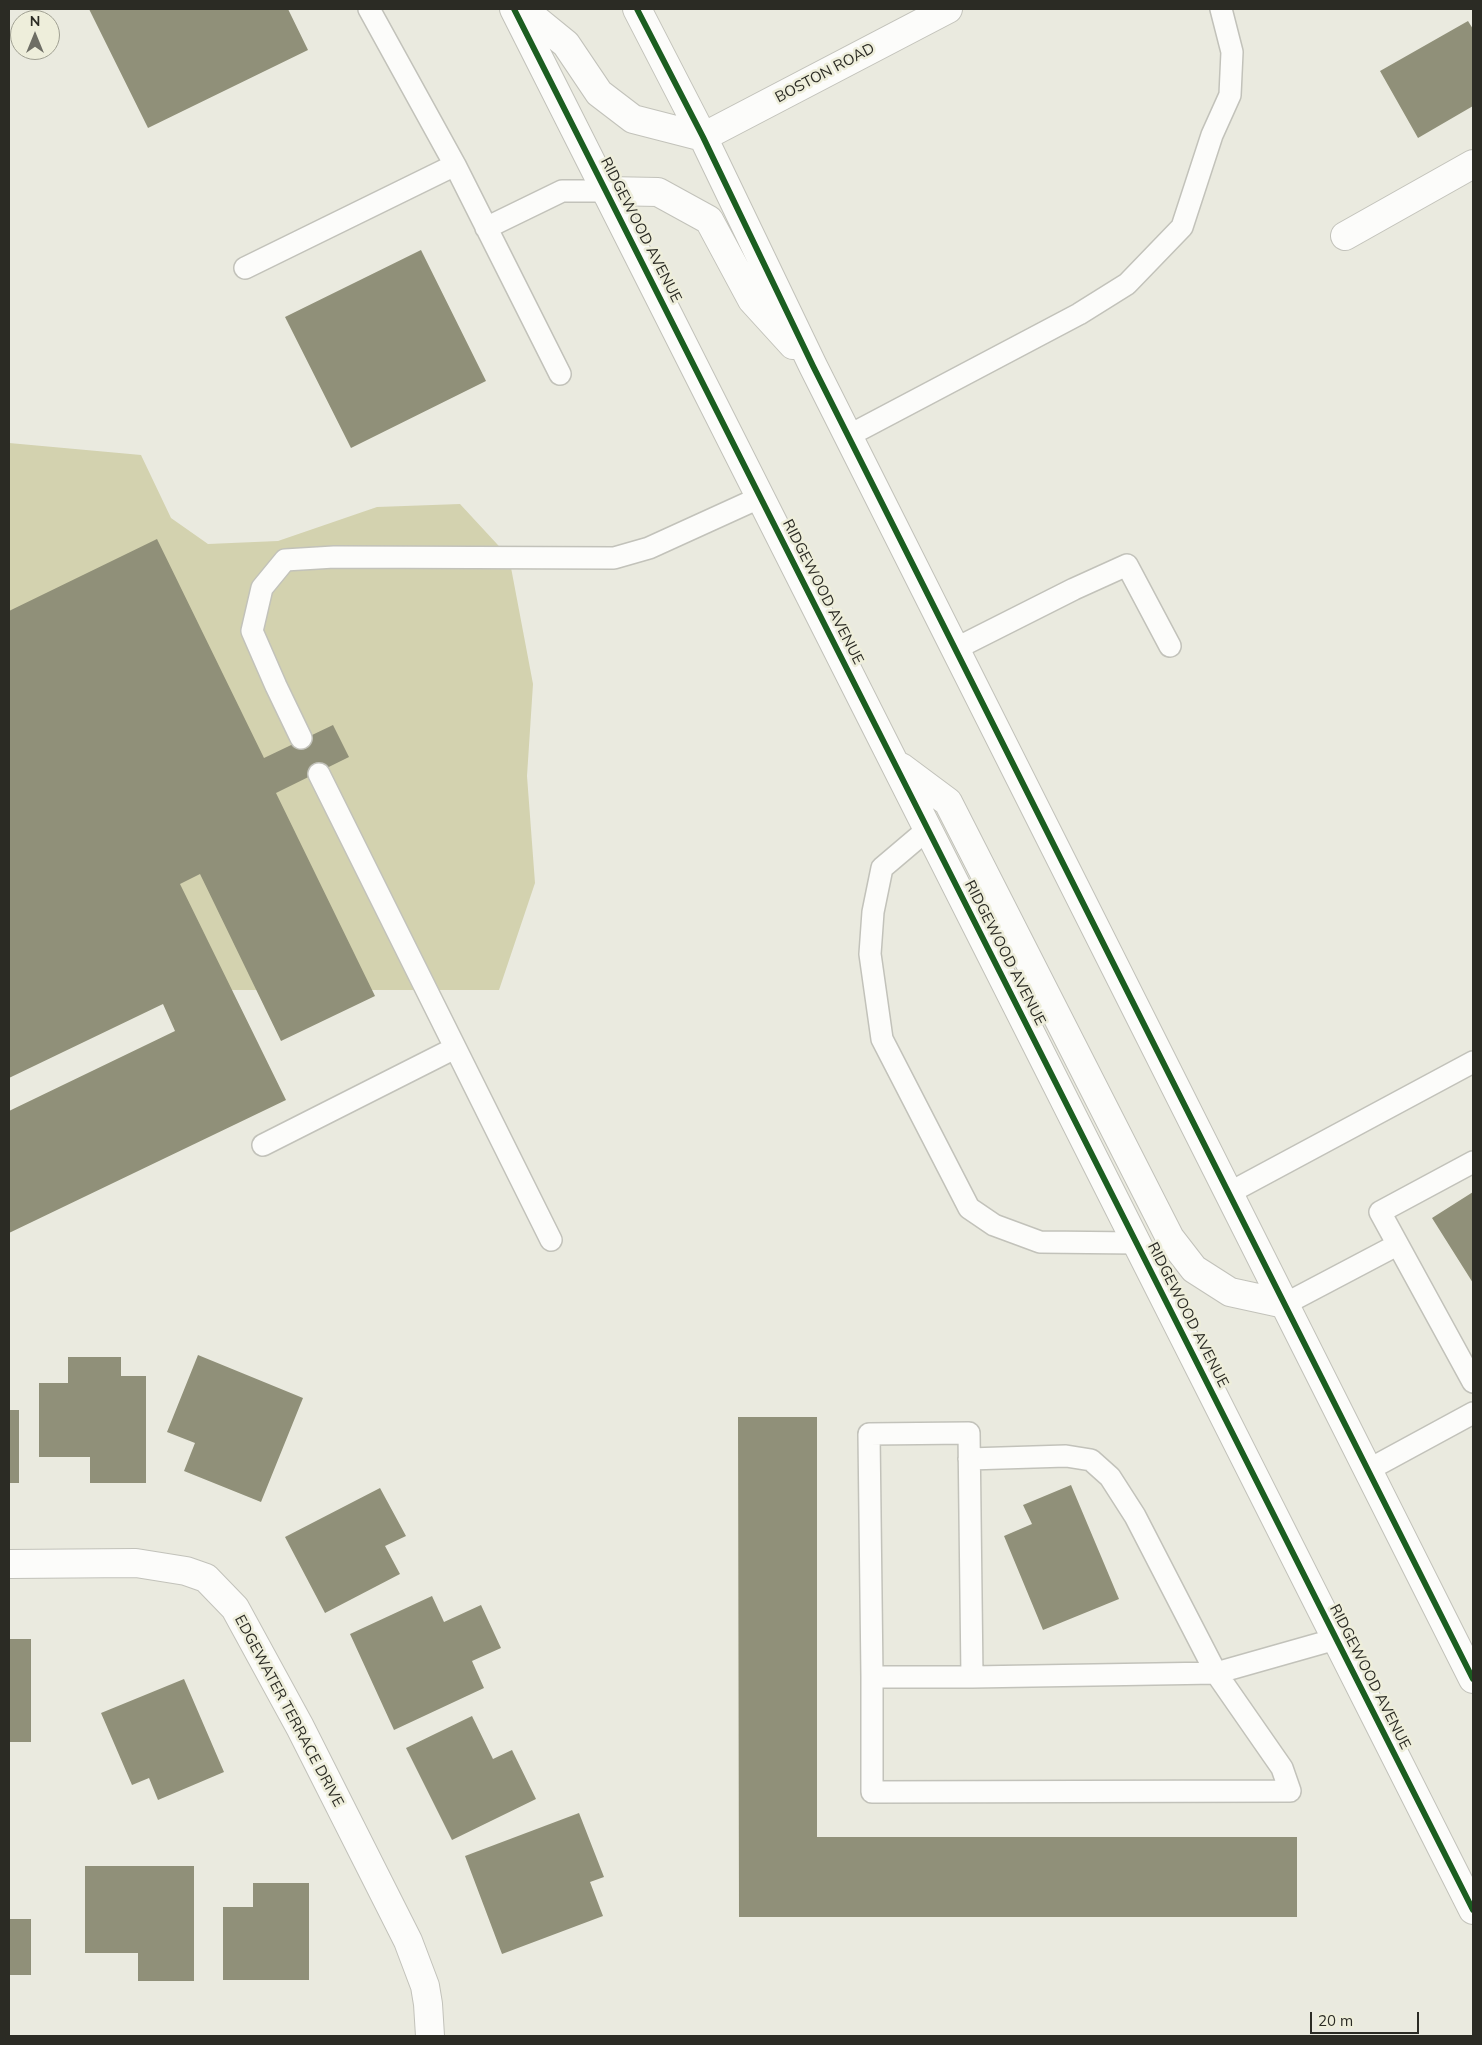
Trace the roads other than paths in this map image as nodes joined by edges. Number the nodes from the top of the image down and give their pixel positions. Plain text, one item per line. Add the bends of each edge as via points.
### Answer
1 (369, 9) edge
2 (514, 9) edge
3 (523, 9) edge
4 (637, 9) edge
5 (948, 9) edge
6 (1221, 9) edge
7 (703, 137) junction
8 (1473, 164) edge
9 (454, 165) junction
10 (607, 192) junction
11 (486, 228) junction
12 (1345, 236) dead end
13 (245, 268) dead end
14 (813, 366) junction
15 (560, 374) dead end
16 (848, 436) junction
17 (761, 497) junction
18 (1170, 646) dead end
19 (955, 649) junction
20 (301, 738) dead end
21 (896, 763) junction
22 (319, 774) dead end
23 (928, 828) junction
24 (455, 1048) junction
25 (1473, 1062) edge
26 (263, 1145) dead end
27 (1473, 1162) edge
28 (1229, 1193) junction
29 (551, 1240) dead end
30 (1137, 1243) junction
31 (1396, 1244) junction
32 (1285, 1304) junction
33 (1473, 1382) edge
34 (1473, 1413) edge
35 (970, 1459) junction
36 (1368, 1470) junction
37 (9, 1564) edge
38 (1336, 1639) junction
39 (1216, 1673) junction
40 (872, 1677) junction
41 (972, 1677) junction
42 (1473, 1679) edge
43 (1473, 1910) edge
44 (430, 2036) edge

1 - 9 lane
2 - 10 main road, RIDGEWOOD AVENUE
3 - 7 main road via 566,44 599,93 633,119
4 - 7 main road
5 - 7 main road, BOSTON ROAD
6 - 16 lane via 1232,52 1230,95 1212,134 1182,227 1127,284 1079,314
7 - 14 main road
8 - 12 main road
9 - 11 lane
9 - 13 lane
10 - 11 lane via 562,192
10 - 14 main road via 658,192 709,220 752,300
10 - 17 main road, RIDGEWOOD AVENUE
11 - 15 lane
14 - 16 main road
16 - 19 main road
17 - 20 lane via 649,548 614,558 334,557 285,560 262,588 252,630
17 - 21 main road, RIDGEWOOD AVENUE
18 - 19 lane via 1127,565
19 - 28 main road
21 - 23 main road, RIDGEWOOD AVENUE
21 - 32 main road via 948,802 1170,1238 1194,1269 1230,1292
22 - 24 lane
23 - 30 main road, RIDGEWOOD AVENUE
23 - 30 lane via 882,868 872,912 870,954 882,1039 969,1208 994,1224 1040,1242
24 - 26 lane
24 - 29 lane
25 - 28 lane
27 - 31 lane via 1380,1212
28 - 32 main road
30 - 38 main road, RIDGEWOOD AVENUE
31 - 32 lane
31 - 33 lane
32 - 36 main road
34 - 36 lane
35 - 39 lane via 1066,1456 1091,1460 1110,1477 1135,1516
35 - 40 lane via 970,1433 869,1434
35 - 41 lane
36 - 42 main road
37 - 44 main road, EDGEWATER TERRACE DRIVE via 136,1563 186,1571 206,1578 235,1608 300,1727 408,1941 425,1986
38 - 39 lane
38 - 43 main road, RIDGEWOOD AVENUE
39 - 40 lane via 1282,1768 1290,1791 872,1792
39 - 41 lane
40 - 41 lane

